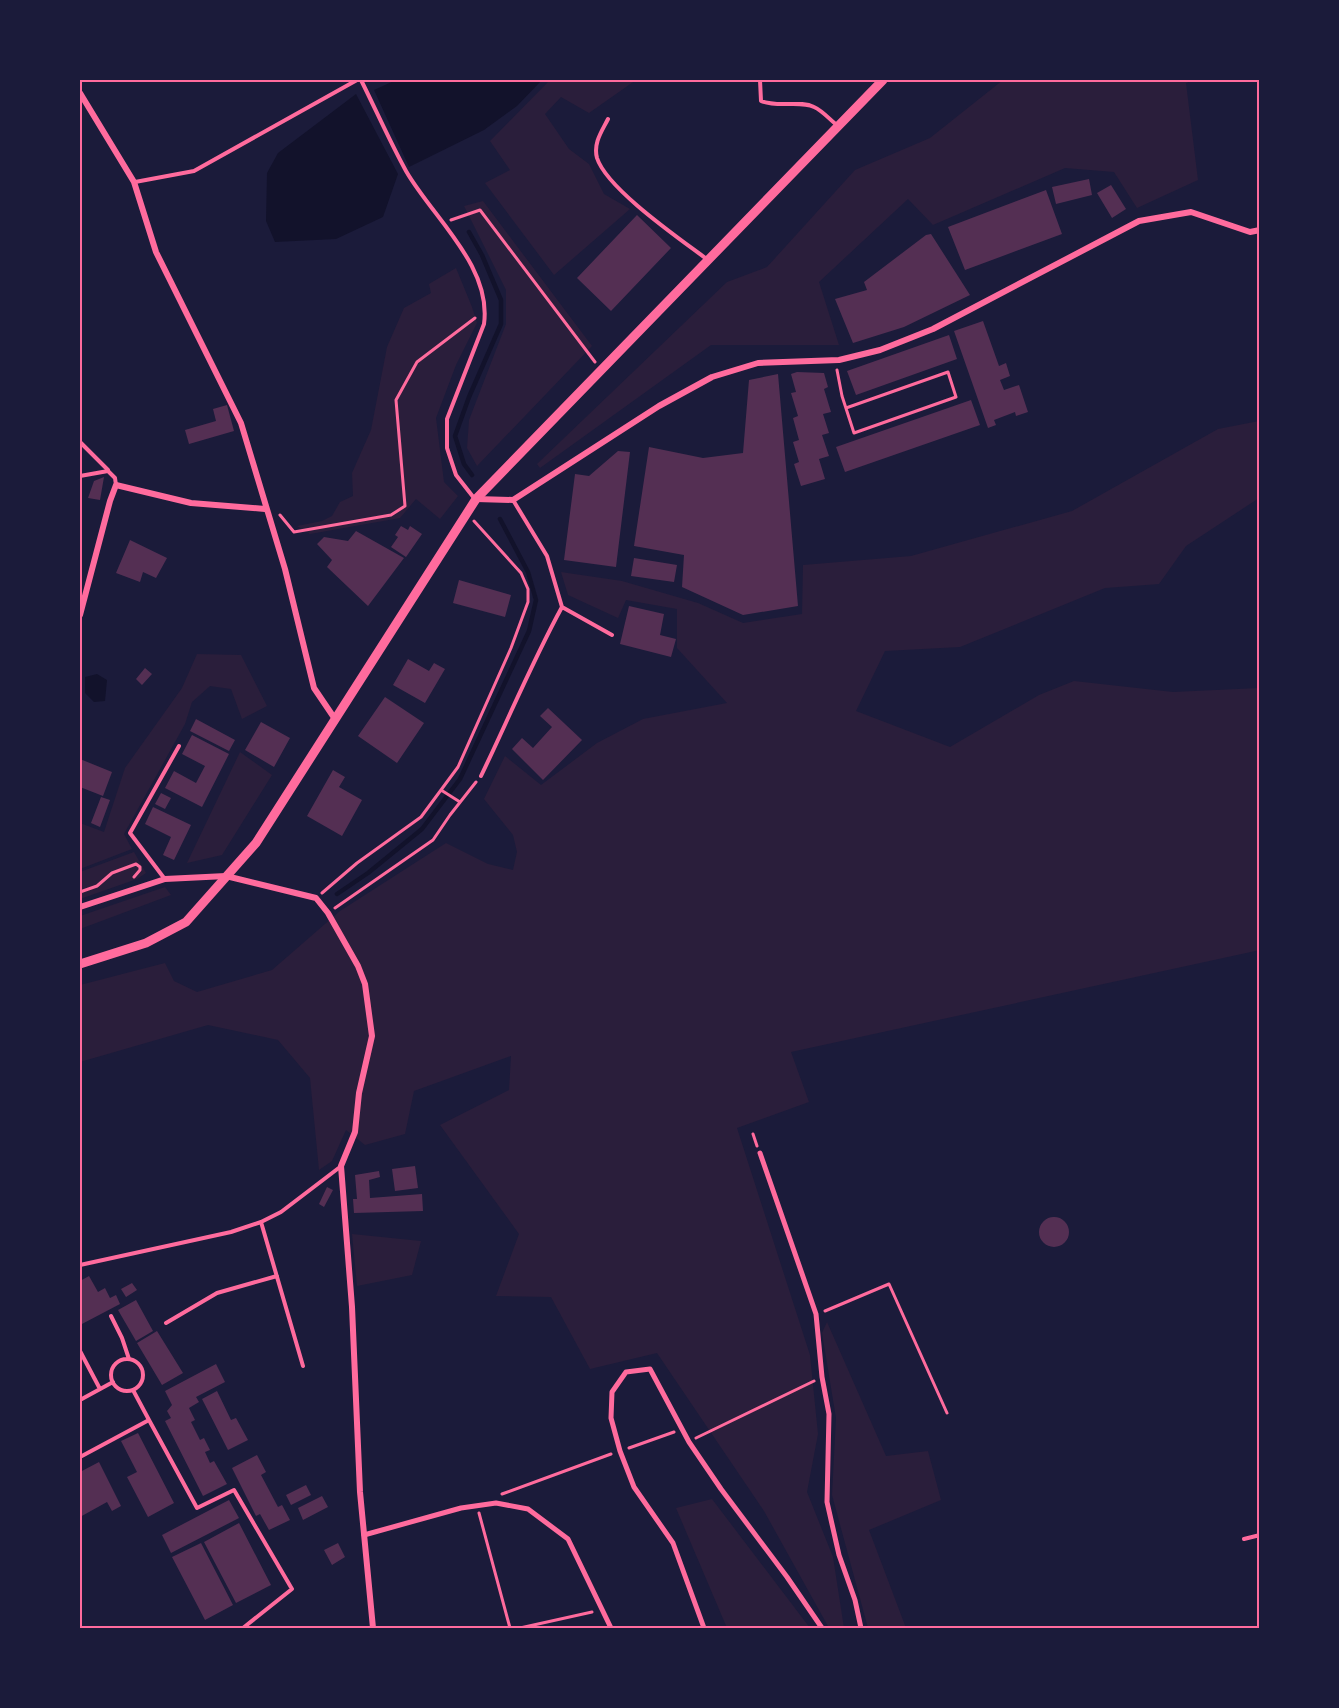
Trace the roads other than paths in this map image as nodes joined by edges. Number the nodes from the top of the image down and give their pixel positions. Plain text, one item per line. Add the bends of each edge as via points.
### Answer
1 (359, 80) edge
2 (760, 80) edge
3 (883, 80) edge
4 (80, 93) edge
5 (608, 119) dead end
6 (838, 126) junction
7 (134, 182) junction
8 (1260, 230) edge
9 (708, 260) junction
10 (80, 442) edge
11 (108, 471) junction
12 (80, 476) edge
13 (116, 485) junction
14 (476, 499) junction
15 (513, 500) junction
16 (265, 509) junction
17 (562, 607) junction
18 (80, 615) edge
19 (612, 635) dead end
20 (335, 719) junction
21 (179, 746) dead end
22 (481, 776) road end
23 (226, 876) junction
24 (165, 879) junction
25 (80, 907) edge
26 (80, 964) edge
27 (760, 1153) dead end
28 (341, 1166) junction
29 (261, 1222) junction
30 (80, 1265) edge
31 (277, 1276) junction
32 (111, 1316) dead end
33 (166, 1323) dead end
34 (80, 1351) edge
35 (129, 1359) junction
36 (303, 1366) dead end
37 (113, 1382) junction
38 (100, 1389) junction
39 (133, 1390) junction
40 (80, 1400) edge
41 (149, 1420) junction
42 (80, 1456) edge
43 (364, 1535) junction
44 (1260, 1535) edge
45 (1244, 1539) dead end
46 (243, 1629) edge
47 (373, 1629) edge
48 (611, 1629) edge
49 (704, 1629) edge
50 (822, 1629) edge
51 (861, 1629) edge

1 - 7 lane via 194,171
1 - 14 lane via 407,172 480,282 486,309 484,324 447,418 447,448 456,475
2 - 6 lane via 761,101 813,107
3 - 6 street
4 - 7 street
5 - 9 lane via 597,140 597,157 607,177
6 - 9 street
7 - 16 street via 156,252 241,423
8 - 15 street via 1250,232 1191,212 1139,221 933,329 880,350 839,360 758,363 712,377 659,406
9 - 14 street
10 - 11 lane
11 - 12 lane
11 - 13 lane
13 - 16 street via 191,503
13 - 18 street
14 - 15 street
14 - 20 street
15 - 17 lane via 547,556
16 - 20 street via 285,569 314,688
17 - 19 lane
17 - 22 lane
20 - 23 street via 256,843
21 - 24 lane via 130,833
23 - 24 street
23 - 26 street via 186,922 146,943
23 - 28 street via 316,898 358,966 365,984 372,1036 355,1132
24 - 25 street
27 - 51 street via 816,1314 829,1414 827,1502
28 - 29 lane via 281,1212
28 - 43 street
29 - 30 lane
29 - 31 lane
31 - 33 lane via 217,1293
31 - 36 lane
32 - 35 lane
34 - 38 lane
35 - 37 lane via 115,1365
35 - 39 lane via 138,1363 143,1373 141,1383
37 - 38 lane
37 - 39 lane via 123,1390
38 - 40 lane
39 - 41 lane
41 - 42 lane
41 - 46 lane via 197,1508 234,1490 292,1589
43 - 47 street
43 - 48 street via 460,1508 496,1503 528,1509 568,1539
44 - 45 lane
49 - 50 street via 672,1543 634,1487 620,1451 611,1418 612,1392 626,1372 651,1369 689,1442

